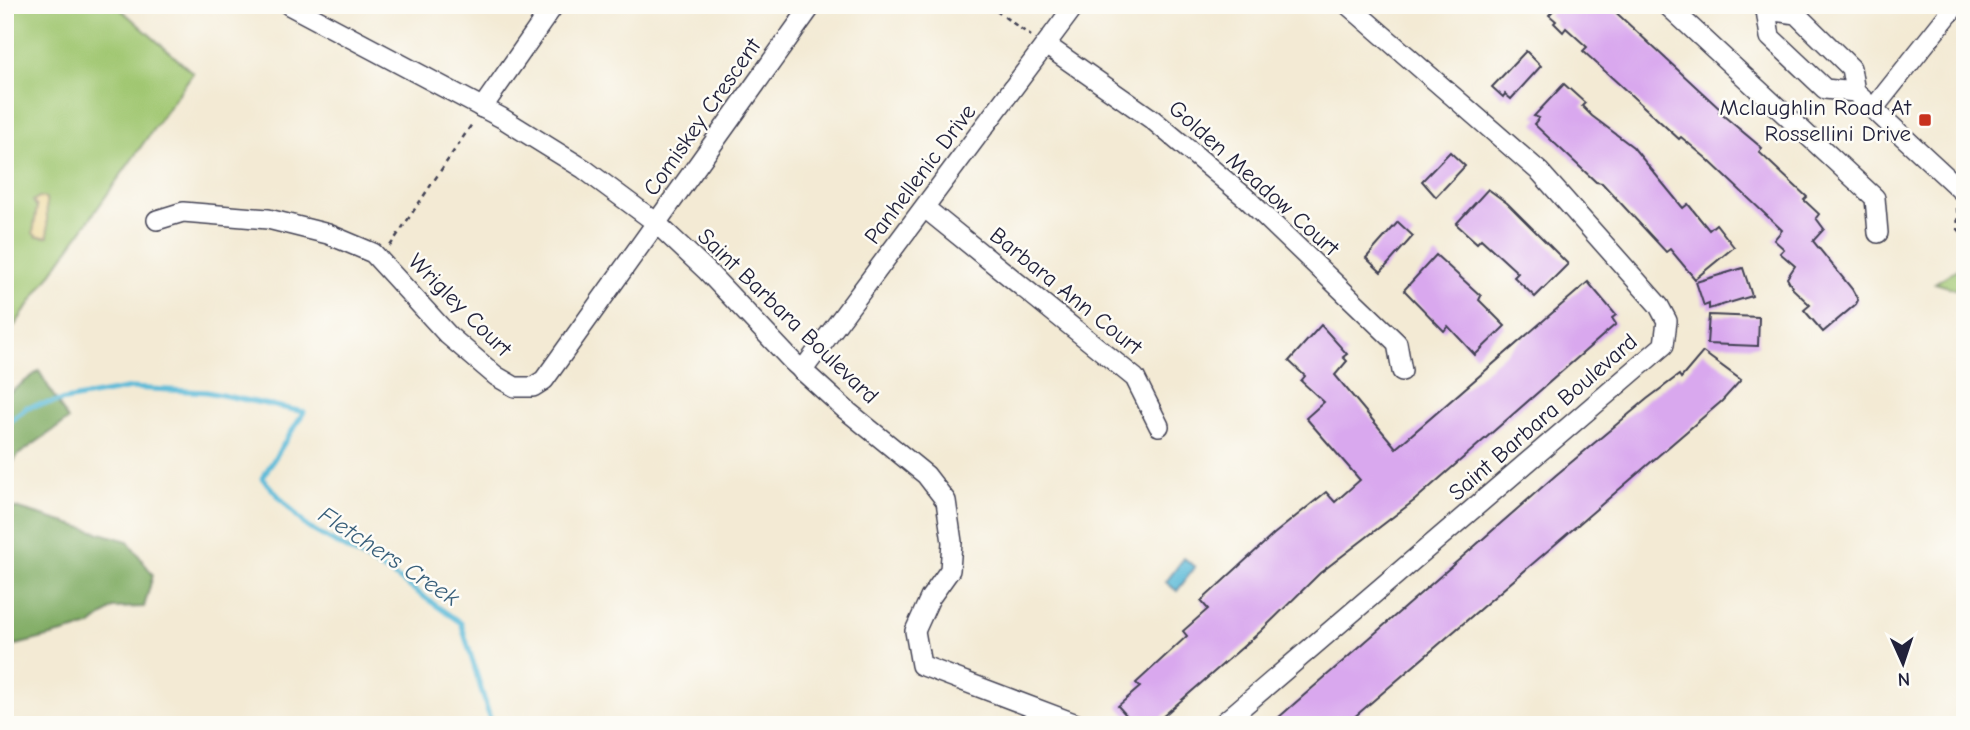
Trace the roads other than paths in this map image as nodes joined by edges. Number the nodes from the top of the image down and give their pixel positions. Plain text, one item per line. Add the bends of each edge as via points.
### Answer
1 (554, 5) edge
2 (812, 5) edge
3 (1074, 5) edge
4 (1348, 5) edge
5 (1667, 5) edge
6 (1956, 5) edge
7 (295, 7) edge
8 (1763, 8) edge
9 (1046, 45) junction
10 (1855, 92) junction
11 (482, 108) junction
12 (1872, 109) junction
13 (1965, 194) edge
14 (925, 208) junction
15 (157, 220) dead end
16 (657, 223) junction
17 (1878, 233) dead end
18 (803, 371) junction
19 (1402, 371) dead end
20 (1159, 426) dead end
21 (1079, 725) edge
22 (1221, 725) edge

1 - 11 street
2 - 16 street, Comiskey Crescent
3 - 9 street, Panhellenic Drive
4 - 22 street, Saint Barbara Boulevard via 1540,172 1658,306 1667,321 1664,345
5 - 17 street via 1875,198
6 - 12 street
7 - 11 street, Saint Barbara Boulevard
8 - 10 street via 1796,14 1851,68
8 - 10 street via 1770,37 1825,89
9 - 14 street, Panhellenic Drive
9 - 19 street, Golden Meadow Court via 1153,120 1245,197 1397,343
10 - 12 street
11 - 16 street, Saint Barbara Boulevard via 584,169
12 - 13 street
14 - 18 street, Panhellenic Drive
14 - 20 street, Barbara Ann Court via 1135,378
15 - 16 street, Wrigley Court via 183,212 268,219 328,234 373,253 448,335 514,387 533,387 544,380
16 - 18 street, Saint Barbara Boulevard
18 - 21 street, Saint Barbara Boulevard via 926,475 946,501 952,542 950,570 930,597 915,631 921,665

